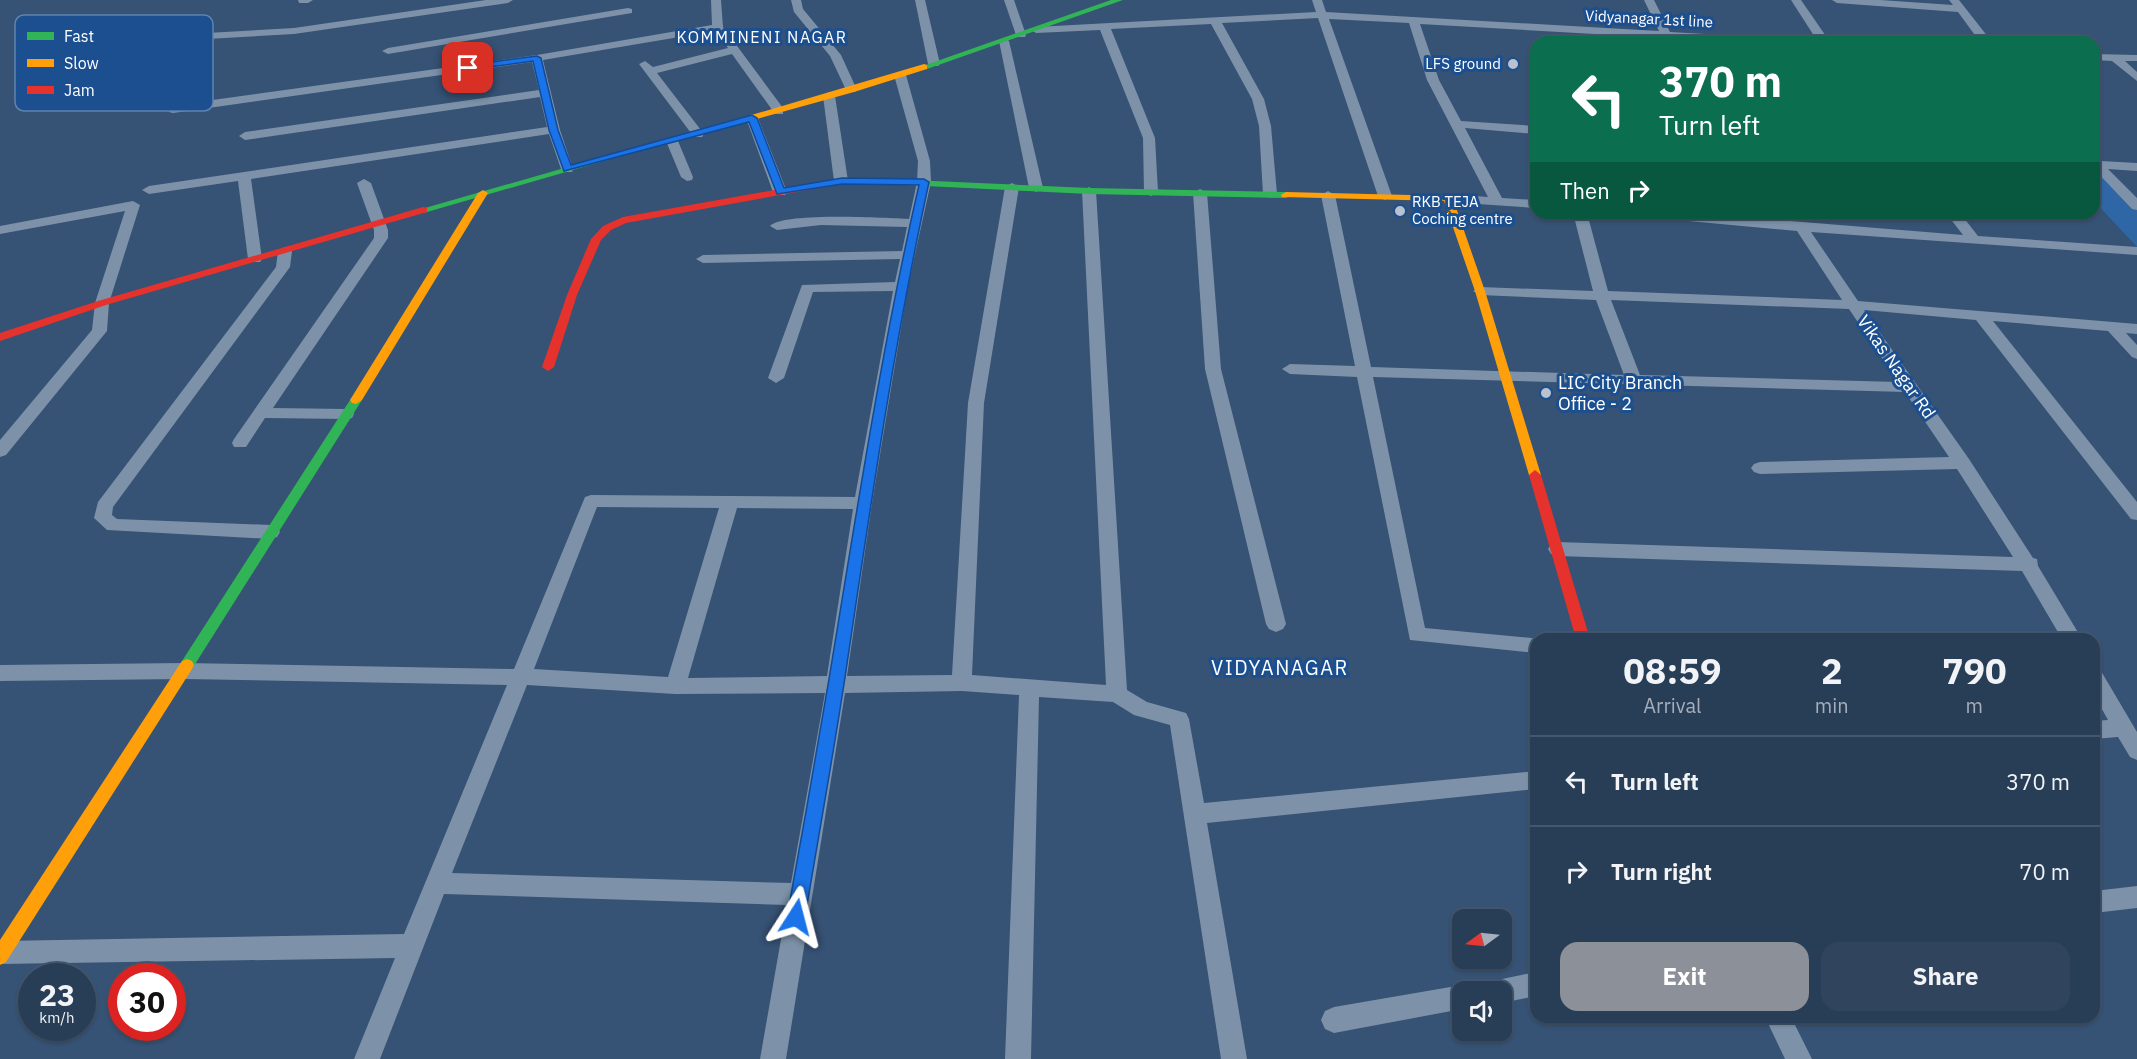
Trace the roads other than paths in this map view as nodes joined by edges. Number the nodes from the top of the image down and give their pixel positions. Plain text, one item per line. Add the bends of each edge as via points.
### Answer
1 (508, 0) edge
2 (623, 0) edge
3 (716, 0) edge
4 (796, 0) edge
5 (920, 0) edge
6 (1009, 0) edge
7 (1118, 0) edge
8 (1317, 0) edge
9 (1649, 0) edge
10 (1796, 0) edge
11 (1837, 0) edge
12 (1956, 4) edge
13 (1322, 15) junction
14 (1214, 20) junction
15 (1414, 21) junction
16 (1104, 26) junction
17 (718, 27) junction
18 (1035, 30) junction
19 (635, 31) junction
20 (1666, 34) junction
21 (1021, 35) junction
22 (213, 36) edge
23 (1698, 36) edge
24 (1820, 36) edge
25 (1981, 36) edge
26 (1004, 40) junction
27 (735, 50) junction
28 (388, 51) dead end
29 (2100, 57) edge
30 (2114, 57) junction
31 (537, 58) junction
32 (2137, 58) edge
33 (934, 64) junction
34 (900, 75) junction
35 (2137, 78) edge
36 (851, 90) junction
37 (544, 93) junction
38 (829, 96) junction
39 (213, 103) edge
40 (779, 111) junction
41 (752, 118) junction
42 (1457, 124) junction
43 (554, 130) junction
44 (1530, 130) edge
45 (698, 134) junction
46 (245, 136) dead end
47 (672, 141) junction
48 (2100, 164) edge
49 (2137, 166) edge
50 (567, 169) junction
51 (2100, 169) edge
52 (244, 176) junction
53 (687, 177) dead end
54 (842, 181) junction
55 (924, 182) junction
56 (364, 183) dead end
57 (1012, 187) junction
58 (1036, 188) junction
59 (149, 190) dead end
60 (1089, 191) junction
61 (780, 192) junction
62 (1151, 192) junction
63 (483, 193) junction
64 (1200, 193) junction
65 (1270, 194) junction
66 (1329, 195) junction
67 (1385, 196) junction
68 (1448, 198) junction
69 (1497, 201) junction
70 (1530, 204) edge
71 (2137, 206) edge
72 (1582, 219) edge
73 (1712, 219) edge
74 (1958, 219) edge
75 (377, 224) junction
76 (915, 224) junction
77 (777, 226) dead end
78 (1801, 227) junction
79 (0, 230) edge
80 (1974, 240) junction
81 (285, 251) junction
82 (2137, 251) edge
83 (908, 255) junction
84 (255, 259) junction
85 (703, 259) dead end
86 (812, 272) junction
87 (901, 286) junction
88 (1480, 291) junction
89 (1602, 296) junction
90 (102, 303) junction
91 (1853, 305) junction
92 (1981, 316) junction
93 (2113, 328) junction
94 (2137, 329) edge
95 (0, 337) edge
96 (2137, 354) edge
97 (548, 367) dead end
98 (1290, 369) dead end
99 (1364, 372) junction
100 (1506, 377) junction
101 (776, 378) dead end
102 (1634, 380) junction
103 (1910, 387) junction
104 (260, 413) junction
105 (346, 414) junction
106 (240, 442) dead end
107 (0, 451) edge
108 (1963, 463) junction
109 (1760, 468) dead end
110 (730, 502) junction
111 (863, 503) junction
112 (2137, 514) edge
113 (271, 532) junction
114 (1557, 549) junction
115 (2030, 564) junction
116 (1276, 624) dead end
117 (1581, 633) edge
118 (2069, 633) edge
119 (1530, 644) edge
120 (184, 671) junction
121 (0, 672) edge
122 (523, 677) junction
123 (962, 683) junction
124 (836, 685) junction
125 (675, 686) junction
126 (1029, 688) junction
127 (2100, 688) edge
128 (1117, 694) junction
129 (2122, 728) junction
130 (2100, 730) edge
131 (2137, 751) edge
132 (1530, 781) edge
133 (1194, 814) junction
134 (436, 883) junction
135 (800, 894) junction
136 (2137, 897) edge
137 (2100, 901) edge
138 (411, 946) junction
139 (1, 955) edge
140 (1530, 985) edge
141 (1512, 988) edge
142 (1452, 999) edge
143 (1334, 1020) dead end
144 (1780, 1023) edge
145 (367, 1059) edge
146 (773, 1059) edge
147 (1018, 1059) edge
148 (1234, 1059) edge
149 (1799, 1059) edge

1 - 22 street via 294,32
2 - 19 street
3 - 17 street
4 - 36 street via 798,10 835,55
5 - 33 street
6 - 21 street
7 - 18 street
8 - 13 street
9 - 20 street
10 - 24 street
11 - 12 street
12 - 25 street
13 - 14 street, Vidyanagar 1st line
13 - 15 street, Vidyanagar 1st line
13 - 67 street
14 - 16 street, Vidyanagar 1st line
14 - 65 street via 1258,99 1265,126
15 - 20 street, Vidyanagar 1st line
15 - 42 street via 1433,80
16 - 18 street, Vidyanagar 1st line
16 - 62 street via 1149,138
17 - 19 street
17 - 27 street
18 - 21 street
19 - 28 street
19 - 31 street
20 - 23 street, Vidyanagar 1st line
21 - 26 street
26 - 33 street
26 - 58 street
27 - 40 street
27 - 45 street via 647,67
29 - 30 street
30 - 32 street
30 - 35 street
31 - 37 street
31 - 39 street
33 - 34 street
34 - 36 street
34 - 55 street via 924,161
36 - 38 street
37 - 43 street
37 - 46 street
38 - 40 street
38 - 54 street
40 - 41 street
41 - 45 street
41 - 61 street
42 - 44 street
42 - 69 street
43 - 50 street
43 - 52 street
45 - 47 street
47 - 50 street
47 - 53 street
48 - 49 street
50 - 63 street
51 - 71 street
52 - 59 street
52 - 84 street
54 - 55 street
54 - 61 street
55 - 57 street
55 - 76 street
56 - 75 street
57 - 58 street
57 - 123 street via 976,403
58 - 60 street
60 - 62 street
60 - 128 street
61 - 97 street via 623,220 607,228 596,239 572,295
62 - 64 street
63 - 75 street
63 - 105 street
64 - 65 street
64 - 116 street via 1213,369
65 - 66 street
66 - 67 street
66 - 99 street
67 - 68 street
68 - 69 street
68 - 88 street
69 - 70 street
72 - 89 street
73 - 78 street
74 - 80 street
75 - 81 street
75 - 104 street via 381,238
76 - 77 street via 821,221
76 - 83 street
78 - 80 street
78 - 91 street
79 - 90 street via 134,205
80 - 82 street
81 - 84 street
81 - 113 street via 283,267 104,506 103,518 113,525
83 - 86 street
83 - 87 street
84 - 90 street
85 - 86 street
86 - 87 street
86 - 101 street
87 - 111 street
88 - 89 street
88 - 100 street
89 - 91 street
89 - 102 street
90 - 95 street
90 - 107 street via 99,331
91 - 92 street, Vikas Nagar Rd
91 - 103 street, Vikas Nagar Rd
92 - 93 street, Vikas Nagar Rd
92 - 112 street
93 - 94 street, Vikas Nagar Rd
93 - 96 street
98 - 99 street
99 - 100 street
99 - 119 street via 1417,635
100 - 102 street
100 - 114 street
102 - 103 street
103 - 108 street, Vikas Nagar Rd
104 - 105 street
104 - 106 street
105 - 113 street
108 - 109 street
108 - 115 street, Vikas Nagar Rd
110 - 111 street
110 - 122 street via 591,501
110 - 125 street
111 - 124 street
113 - 120 street
114 - 115 street
114 - 117 street
115 - 118 street, Vikas Nagar Rd
120 - 121 street
120 - 122 street
120 - 139 street
122 - 125 street
122 - 134 street
123 - 124 street
123 - 126 street
124 - 125 street
124 - 135 street
126 - 128 street
126 - 147 street
127 - 129 street
128 - 133 street via 1142,709 1179,719
129 - 130 street
129 - 131 street
132 - 133 street
133 - 148 street
134 - 135 street
134 - 138 street
135 - 146 street
136 - 137 street
138 - 139 street
138 - 145 street
140 - 141 street
142 - 143 street
144 - 149 street

